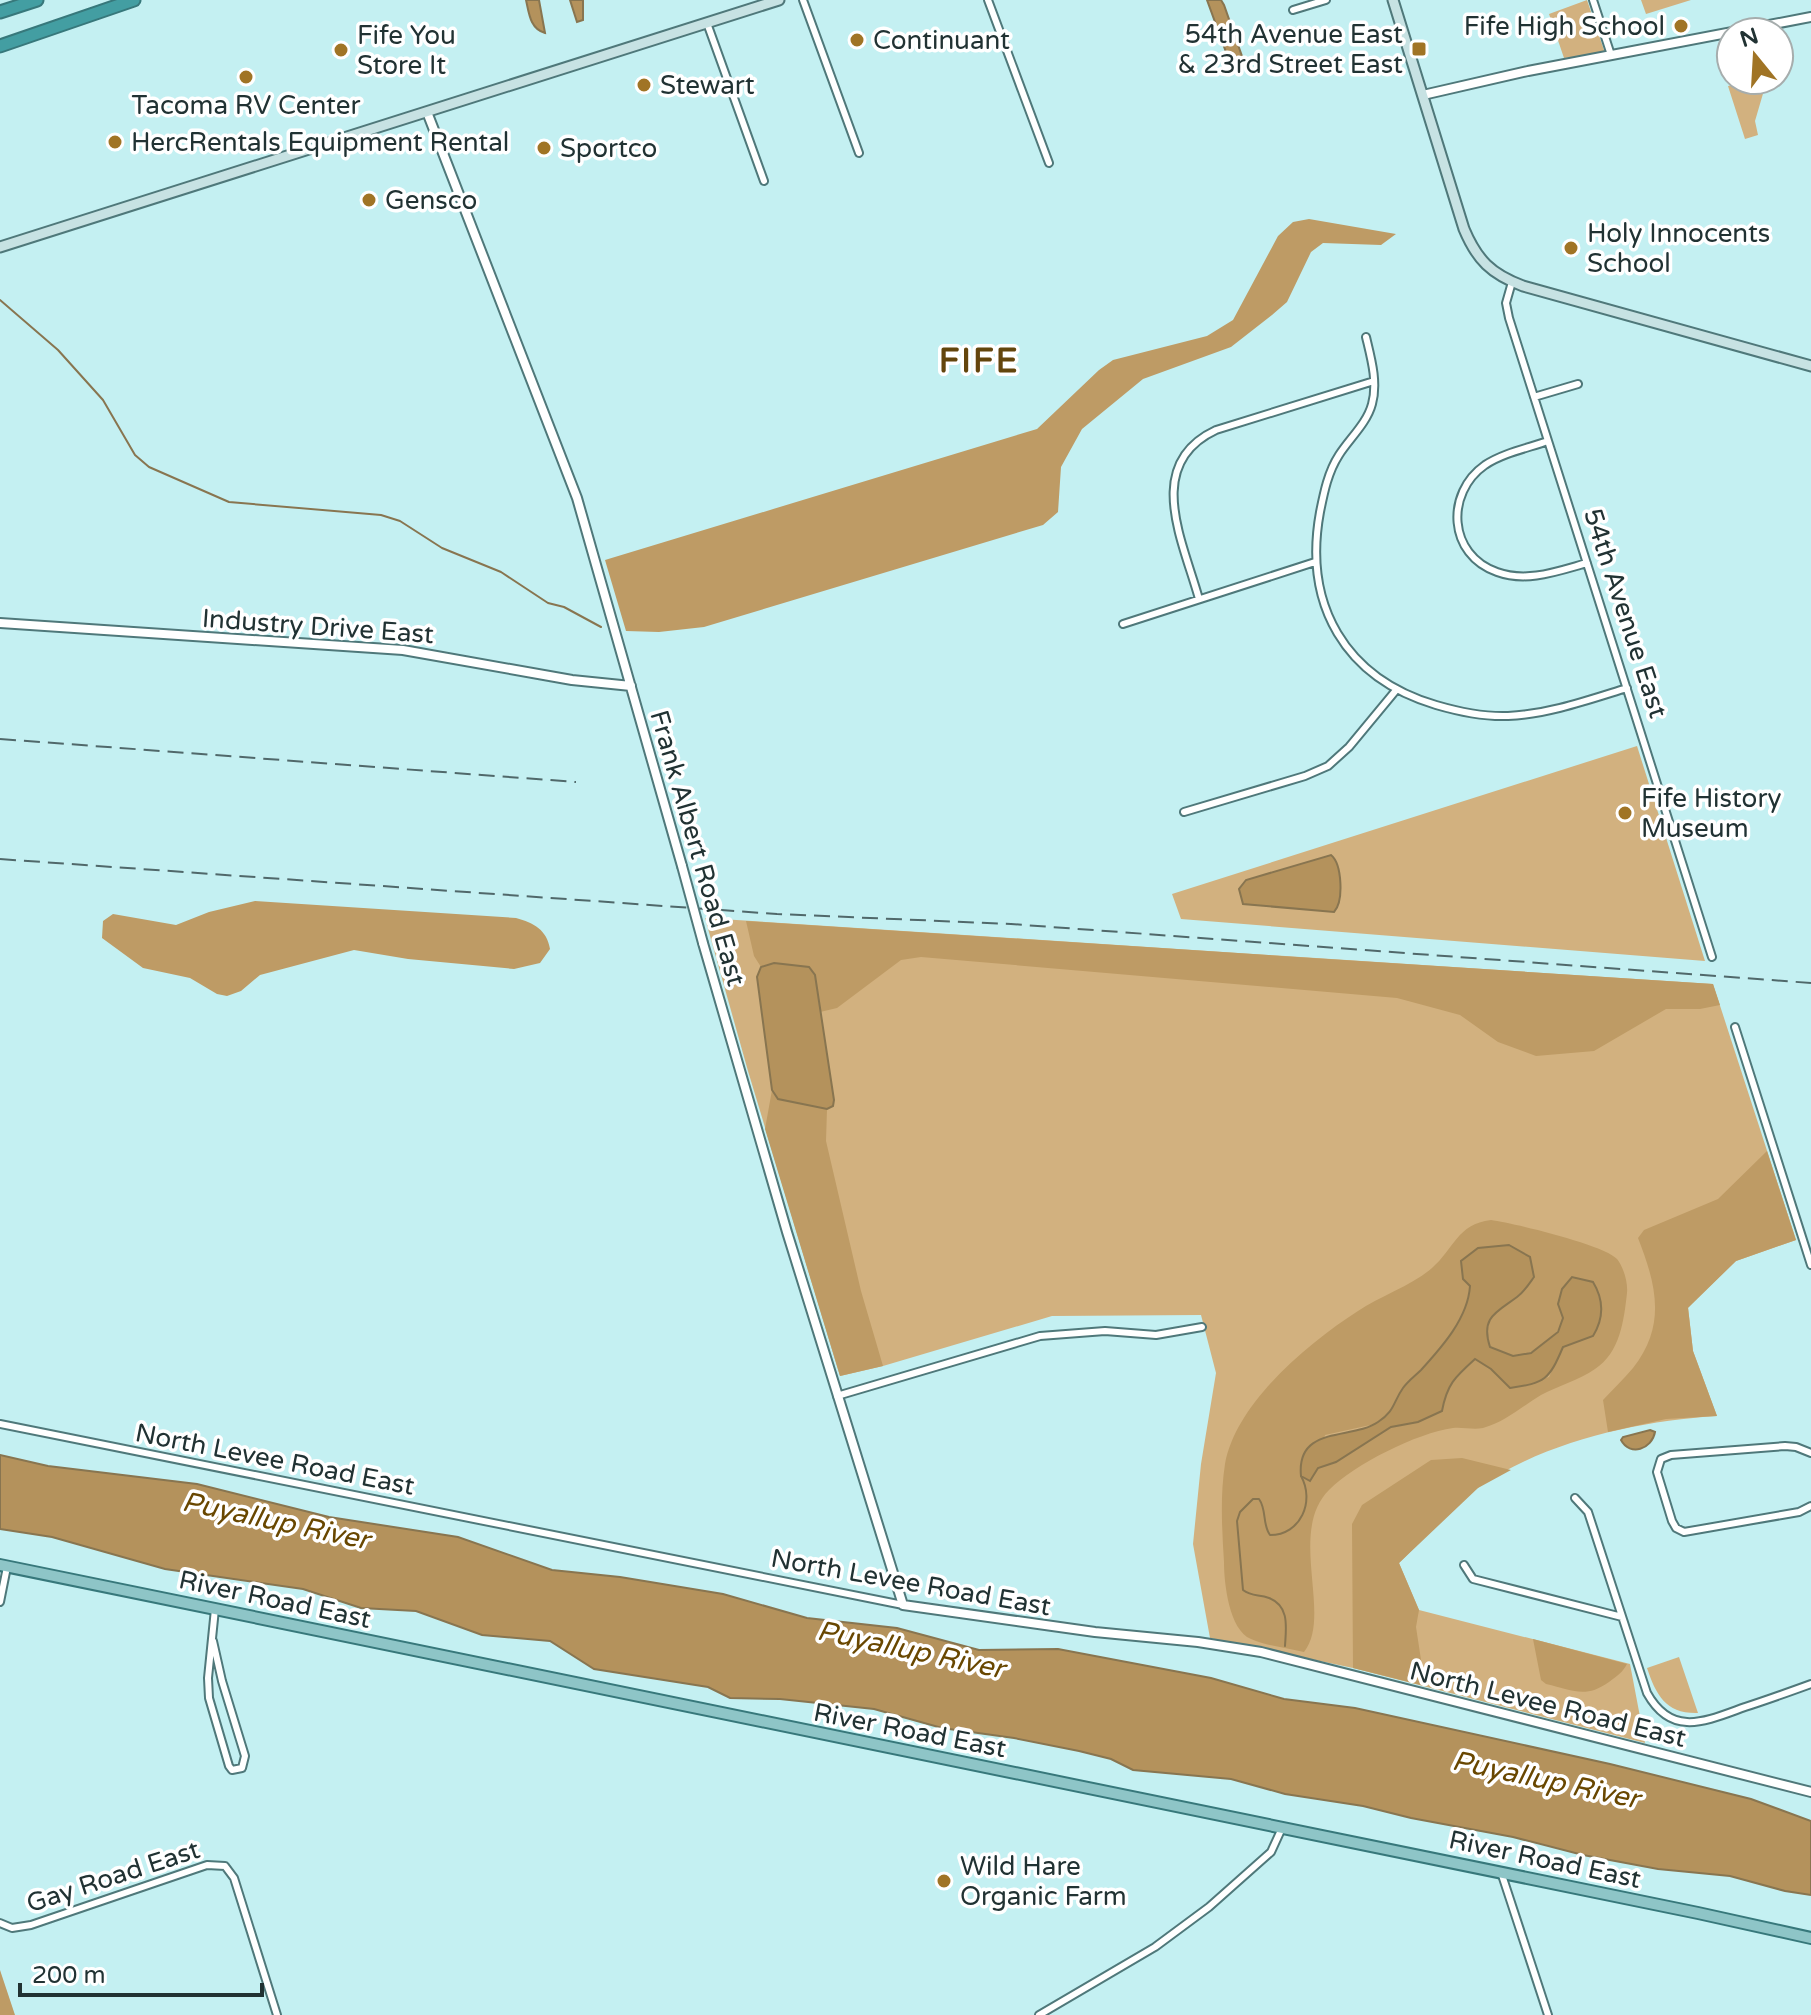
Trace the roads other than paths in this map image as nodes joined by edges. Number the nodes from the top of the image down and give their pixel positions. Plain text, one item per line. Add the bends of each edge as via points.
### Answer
1 (37, 0) edge
2 (134, 0) edge
3 (779, 0) edge
4 (803, 0) edge
5 (988, 0) edge
6 (1326, 0) edge
7 (1393, 0) edge
8 (1593, 0) edge
9 (1293, 10) dead end
10 (0, 12) edge
11 (1811, 17) edge
12 (707, 23) junction
13 (0, 46) edge
14 (1611, 55) junction
15 (1423, 95) junction
16 (427, 112) junction
17 (859, 153) dead end
18 (1049, 163) dead end
19 (764, 181) dead end
20 (0, 247) edge
21 (1512, 282) junction
22 (1366, 337) dead end
23 (1811, 366) edge
24 (1374, 381) junction
25 (1578, 384) dead end
26 (1534, 397) junction
27 (1548, 441) junction
28 (1315, 562) junction
29 (1587, 563) junction
30 (1199, 599) junction
31 (0, 623) edge
32 (1123, 624) dead end
33 (631, 686) junction
34 (1627, 688) junction
35 (1397, 689) junction
36 (1184, 812) dead end
37 (1712, 957) dead end
38 (1735, 1027) dead end
39 (1811, 1265) edge
40 (1202, 1327) dead end
41 (837, 1396) junction
42 (0, 1424) edge
43 (1811, 1453) edge
44 (1575, 1498) dead end
45 (1811, 1506) edge
46 (1464, 1565) dead end
47 (4, 1566) edge
48 (0, 1602) edge
49 (903, 1605) junction
50 (215, 1609) junction
51 (1622, 1617) junction
52 (213, 1641) junction
53 (1811, 1684) edge
54 (1811, 1792) edge
55 (1282, 1828) junction
56 (1501, 1872) junction
57 (0, 1923) edge
58 (1811, 1938) edge
59 (277, 2015) edge
60 (1039, 2015) edge
61 (1548, 2015) edge

1 - 10 highway
2 - 13 highway
3 - 12 main road
4 - 17 street
5 - 18 street
6 - 9 street
7 - 15 main road
8 - 14 street
11 - 14 street
12 - 16 main road
12 - 19 street
14 - 15 street
15 - 21 main road via 1468,239 1477,257
16 - 20 main road
16 - 33 street, Frank Albert Road East via 577,498
21 - 23 main road
21 - 26 street, 54th Avenue East via 1507,310
22 - 24 street
24 - 28 street via 1370,410 1328,478
24 - 30 street via 1216,430 1187,450 1175,472 1173,497
25 - 26 street
26 - 27 street, 54th Avenue East
27 - 29 street, 54th Avenue East
27 - 29 street via 1498,458 1472,477 1457,504 1460,536 1480,562 1506,574 1535,576
28 - 30 street
28 - 35 street via 1321,595 1339,635 1362,664
29 - 34 street, 54th Avenue East
30 - 32 street
31 - 33 street, Industry Drive East via 403,650
33 - 41 street, Frank Albert Road East, bridge
34 - 35 street via 1508,716 1451,710
34 - 37 street, 54th Avenue East
35 - 36 street via 1328,766
38 - 39 street
40 - 41 street via 1156,1335 1105,1331 1040,1336
41 - 49 street, Frank Albert Road East
42 - 49 street, North Levee Road East
43 - 45 street via 1785,1446 1671,1455 1659,1463 1657,1472 1680,1531 1781,1516
44 - 51 street via 1588,1512
46 - 51 street via 1473,1579
47 - 48 street
47 - 50 main road, River Road East
49 - 54 street, North Levee Road East via 1261,1652
50 - 52 street
50 - 55 main road, River Road East
51 - 53 street via 1647,1693 1666,1716 1702,1723
52 - 52 street via 209,1698 229,1766 237,1770 245,1756
55 - 56 main road, River Road East
55 - 60 street via 1271,1852 1209,1907 1155,1947
56 - 58 main road, River Road East
56 - 61 street
57 - 59 street, Gay Road East via 12,1928 31,1925 207,1865 225,1866 234,1878

